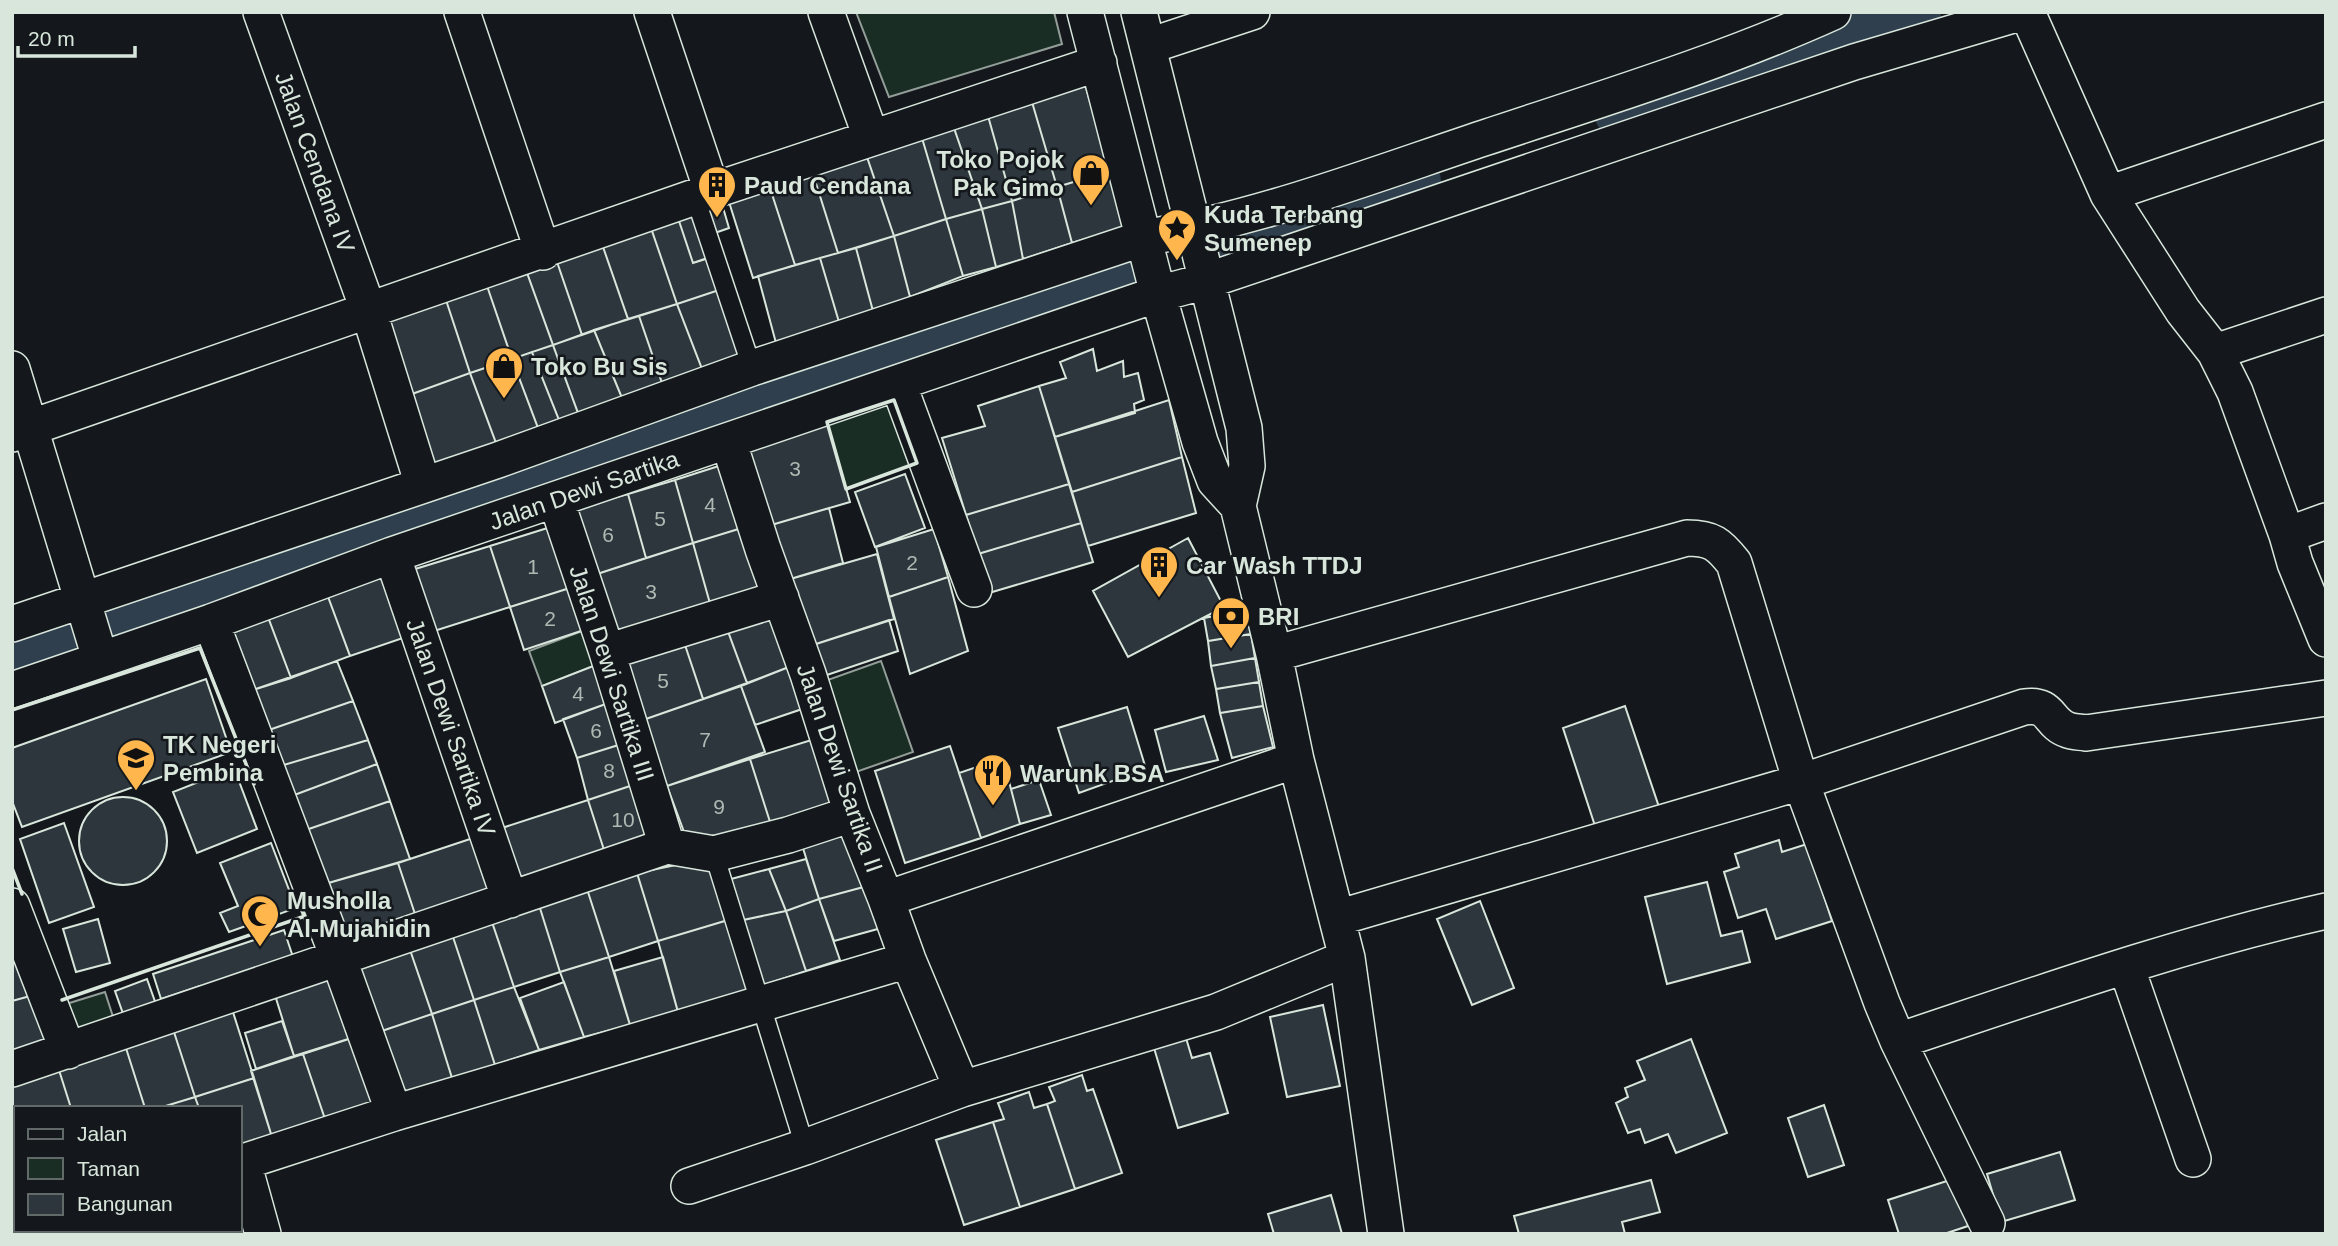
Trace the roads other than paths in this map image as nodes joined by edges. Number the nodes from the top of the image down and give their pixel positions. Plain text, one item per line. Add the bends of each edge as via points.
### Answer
1 (261, 12) edge
2 (462, 12) edge
3 (652, 12) edge
4 (826, 12) edge
5 (1085, 12) edge
6 (1139, 12) edge
7 (1252, 12) edge
8 (2025, 12) edge
9 (1835, 13) edge
10 (1149, 46) junction
11 (1854, 60) junction
12 (1100, 63) junction
13 (2326, 120) edge
14 (872, 137) junction
15 (704, 194) junction
16 (2108, 194) junction
17 (1195, 229) junction
18 (1144, 238) junction
19 (542, 252) junction
20 (1206, 281) junction
21 (1158, 294) junction
22 (369, 312) junction
23 (2326, 315) edge
24 (2215, 352) junction
25 (752, 368) junction
26 (12, 369) edge
27 (898, 383) junction
28 (21, 431) edge
29 (729, 443) junction
30 (423, 485) junction
31 (556, 500) junction
32 (1238, 506) junction
33 (2326, 521) edge
34 (2287, 535) junction
35 (392, 555) junction
36 (974, 589) dead end
37 (781, 598) junction
38 (83, 600) junction
39 (211, 622) junction
40 (12, 624) edge
41 (2326, 639) edge
42 (607, 652) junction
43 (1274, 654) junction
44 (100, 658) junction
45 (12, 690) edge
46 (2326, 698) edge
47 (1296, 760) junction
48 (1801, 782) junction
49 (852, 814) junction
50 (667, 846) junction
51 (714, 854) junction
52 (887, 899) junction
53 (510, 900) junction
54 (12, 906) edge
55 (2326, 911) edge
56 (1337, 918) junction
57 (338, 957) junction
58 (1346, 958) junction
59 (908, 960) junction
60 (2126, 965) junction
61 (760, 1003) junction
62 (1898, 1041) junction
63 (68, 1051) junction
64 (12, 1069) edge
65 (962, 1089) junction
66 (394, 1112) junction
67 (805, 1147) junction
68 (2193, 1159) dead end
69 (242, 1162) edge
70 (689, 1186) dead end
71 (1987, 1223) dead end
72 (263, 1234) edge
73 (1386, 1234) edge

1 - 22 street, Jalan Cendana IV
2 - 19 street
3 - 15 street
4 - 14 street
5 - 12 street
6 - 10 street
7 - 10 street
8 - 11 street, Jalan Dewi Sartika
8 - 16 street
9 - 11 street
9 - 17 street via 1697,66 1316,194
10 - 17 street
11 - 20 street, Jalan Dewi Sartika
12 - 14 street
12 - 18 street
13 - 16 street
14 - 15 street
15 - 19 street
15 - 25 lane
16 - 24 street via 2183,311
17 - 18 street
17 - 20 street
18 - 21 street
18 - 25 street
19 - 22 street
20 - 21 street, Jalan Dewi Sartika
20 - 32 street via 1244,428 1247,466
21 - 27 street, Jalan Dewi Sartika
21 - 32 street via 1200,442 1215,481
22 - 28 street
22 - 30 street, Jalan Cendana IV
23 - 24 street
24 - 34 street via 2235,392
25 - 30 street
26 - 28 street
27 - 29 street, Jalan Dewi Sartika
27 - 36 street
28 - 38 street
29 - 31 street, Jalan Dewi Sartika
29 - 37 street, Jalan Dewi Sartika II
30 - 38 street
31 - 35 street, Jalan Dewi Sartika
31 - 42 street, Jalan Dewi Sartika III
32 - 43 street
33 - 34 street
34 - 41 street
35 - 39 street, Jalan Dewi Sartika
35 - 53 street, Jalan Dewi Sartika IV
37 - 42 street
37 - 49 street, Jalan Dewi Sartika II
38 - 40 street
38 - 44 street
39 - 44 street, Jalan Dewi Sartika
39 - 57 street
42 - 50 street, Jalan Dewi Sartika III
43 - 47 street
43 - 48 street via 1687,538 1706,538 1734,563
44 - 45 street, Jalan Dewi Sartika
46 - 48 street via 2086,733 2066,730 2037,705 2024,707
47 - 52 street
47 - 56 street
48 - 56 street
48 - 62 street
49 - 51 street
49 - 52 street, Jalan Dewi Sartika II
50 - 51 street
50 - 53 street
51 - 61 lane
52 - 59 street, Jalan Dewi Sartika II
53 - 57 street
54 - 63 street
55 - 60 street
56 - 58 street
57 - 63 street
57 - 66 street
58 - 65 street via 1216,1012
58 - 73 street
59 - 61 street
59 - 65 street, Jalan Dewi Sartika II
60 - 62 street
60 - 68 street
61 - 66 street
61 - 67 lane
62 - 71 street
63 - 64 street
65 - 67 street
66 - 69 street
67 - 70 street
69 - 72 street

